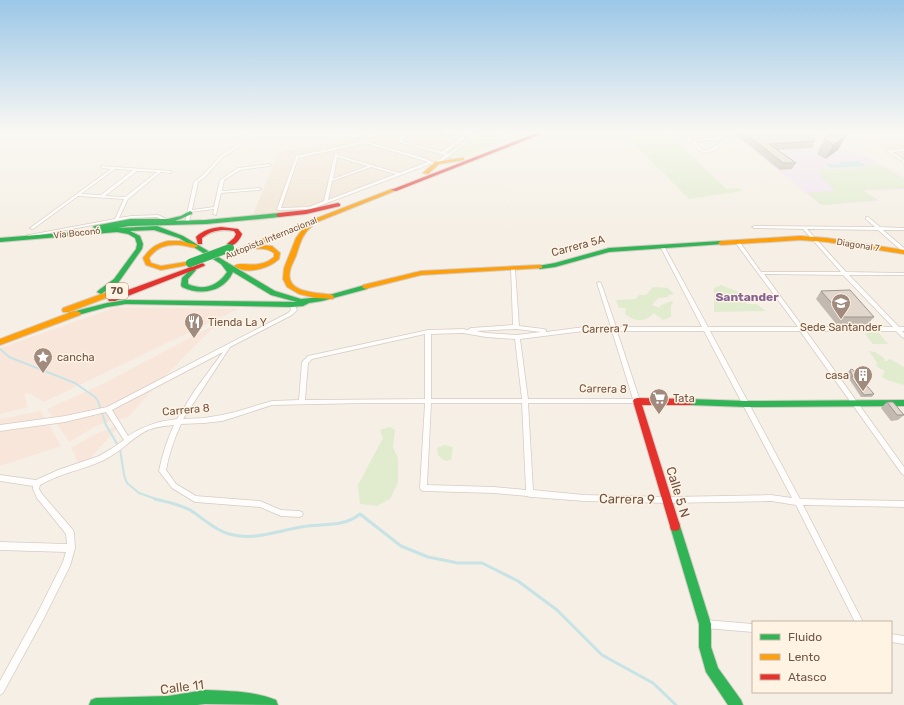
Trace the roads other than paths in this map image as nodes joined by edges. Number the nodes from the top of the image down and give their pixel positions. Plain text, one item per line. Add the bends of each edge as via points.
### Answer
1 (213, 166) edge
2 (262, 166) edge
3 (294, 166) edge
4 (334, 166) edge
5 (368, 166) edge
6 (425, 166) edge
7 (432, 166) edge
8 (444, 166) edge
9 (456, 166) edge
10 (103, 167) dead end
11 (371, 167) junction
12 (114, 168) junction
13 (136, 170) junction
14 (159, 172) junction
15 (170, 172) dead end
16 (426, 173) junction
17 (399, 174) junction
18 (330, 181) junction
19 (259, 189) dead end
20 (220, 192) junction
21 (77, 195) junction
22 (101, 197) junction
23 (126, 198) junction
24 (326, 202) junction
25 (346, 203) junction
26 (191, 212) junction
27 (332, 213) junction
28 (867, 218) dead end
29 (117, 219) junction
30 (135, 219) junction
31 (187, 223) junction
32 (754, 227) dead end
33 (32, 228) dead end
34 (805, 229) junction
35 (880, 229) junction
36 (904, 229) edge
37 (118, 230) junction
38 (83, 233) junction
39 (68, 234) junction
40 (812, 238) junction
41 (20, 239) junction
42 (0, 240) edge
43 (737, 242) junction
44 (197, 245) junction
45 (662, 246) junction
46 (234, 248) junction
47 (904, 251) edge
48 (203, 262) junction
49 (188, 264) junction
50 (224, 264) junction
51 (237, 266) junction
52 (513, 269) junction
53 (761, 273) junction
54 (844, 273) junction
55 (904, 274) edge
56 (599, 283) dead end
57 (330, 297) junction
58 (306, 301) junction
59 (292, 305) junction
60 (71, 315) junction
61 (48, 317) junction
62 (516, 327) junction
63 (613, 328) junction
64 (801, 328) junction
65 (897, 329) junction
66 (904, 329) edge
67 (463, 330) junction
68 (708, 330) junction
69 (428, 332) junction
70 (550, 332) junction
71 (0, 335) edge
72 (904, 336) edge
73 (517, 337) junction
74 (0, 342) edge
75 (230, 346) junction
76 (525, 400) junction
77 (302, 401) junction
78 (428, 401) junction
79 (637, 402) junction
80 (854, 402) junction
81 (904, 403) edge
82 (746, 404) junction
83 (108, 409) junction
84 (178, 421) junction
85 (0, 428) edge
86 (128, 441) junction
87 (904, 472) edge
88 (0, 478) edge
89 (37, 484) junction
90 (530, 494) junction
91 (667, 500) junction
92 (798, 502) junction
93 (904, 504) edge
94 (299, 514) dead end
95 (0, 546) edge
96 (71, 548) junction
97 (859, 621) edge
98 (705, 624) junction
99 (752, 628) edge
100 (892, 638) edge
101 (904, 640) edge
102 (0, 690) edge
103 (168, 704) edge
104 (96, 705) edge
105 (271, 705) edge
106 (736, 705) edge

1 - 26 street via 196,182
2 - 20 street via 239,169 222,180
3 - 24 street via 279,208 307,208
4 - 18 street
5 - 11 street
6 - 17 street
7 - 16 main road
8 - 16 main road, Autopista Internacional / 70
9 - 27 main road, Autopista Internacional / 70
10 - 12 street
11 - 17 street
11 - 18 street
12 - 13 street
12 - 21 street
13 - 14 street
13 - 22 street
14 - 15 street
14 - 23 street
16 - 25 main road, Autopista Internacional / 70
17 - 24 street
18 - 24 street
19 - 20 street
20 - 26 street via 216,211
21 - 22 street
21 - 33 street
22 - 23 street
23 - 29 street
25 - 31 main road via 306,212
25 - 46 main road, Autopista Internacional / 70
26 - 30 main road via 182,218
26 - 31 street
27 - 46 main road, Autopista Internacional / 70
27 - 57 main road via 301,233 286,276 288,282 299,292
28 - 35 street
29 - 30 street
29 - 41 street
30 - 39 main road
31 - 38 main road via 128,224
32 - 34 street
34 - 35 street
34 - 40 street
35 - 36 street
35 - 47 street
37 - 38 main road, Vía Boconó
37 - 44 main road, Vía Boconó via 154,228
37 - 61 main road via 137,236 141,243 118,279 103,291
38 - 39 main road, Vía Boconó
39 - 41 main road, Vía Boconó
40 - 43 main road, Carrera 5A
40 - 47 main road, Diagonal 7
40 - 54 street
41 - 42 main road, Vía Boconó
43 - 45 main road, Carrera 5A
43 - 53 street
44 - 46 main road via 205,232 229,229 236,230 239,234
44 - 49 main road via 181,242 166,244 152,250 146,258 149,265 158,268
44 - 50 main road, Vía Boconó
44 - 51 main road, Vía Boconó
45 - 52 main road, Carrera 5A via 606,250 557,265
45 - 68 street
46 - 48 main road, Autopista Internacional / 70
46 - 51 main road via 267,246 278,254 274,261 262,267
48 - 49 main road, Autopista Internacional / 70, bridge
48 - 50 main road via 184,279 184,285 190,289 205,290 222,282 230,273
48 - 60 main road, Autopista Internacional / 70
49 - 61 main road, Autopista Internacional / 70
50 - 58 main road, Carrera 5A via 273,293
51 - 57 main road, Carrera 5A via 286,294 304,298
52 - 57 main road, Carrera 5A via 417,274
52 - 62 street
53 - 54 street
53 - 64 street
54 - 55 street
54 - 65 street
56 - 63 street, Calle 5 N
57 - 58 main road, Carrera 5A
58 - 59 main road
59 - 60 main road via 126,302
59 - 75 street via 294,310 290,314
60 - 74 main road, Autopista Internacional / 70
61 - 71 main road, Autopista Internacional / 70
62 - 67 street
62 - 70 street
63 - 68 street, Carrera 7
63 - 70 street, Carrera 7
63 - 79 street, Calle 5 N
64 - 65 street, Carrera 7
64 - 68 street, Carrera 7
64 - 80 street
65 - 66 street, Carrera 7
65 - 72 street
67 - 69 street, Carrera 7
67 - 73 street, Carrera 7 via 486,335
68 - 82 street
69 - 77 street, Carrera 7 via 310,357 305,362
69 - 78 street
70 - 73 street, Carrera 7
73 - 76 street
75 - 83 street
75 - 84 street via 190,399
76 - 78 street, Carrera 8
76 - 79 street, Carrera 8
76 - 90 street
77 - 78 street, Carrera 8
77 - 84 street, Carrera 8 via 265,404 222,418 197,422
78 - 90 street, Carrera 9 via 423,488
79 - 82 main road, Carrera 8
79 - 91 main road, Calle 5 N
80 - 81 main road, Carrera 8
80 - 82 main road, Carrera 8
80 - 87 street
82 - 92 street
83 - 85 street via 65,419
83 - 86 street
84 - 86 street, Carrera 8 via 148,427
84 - 94 street via 164,457 162,471 174,486 195,499 260,504 281,513
86 - 89 street, Carrera 8 via 101,458 45,477
88 - 89 street
89 - 96 street via 39,496 70,533
90 - 91 street, Carrera 9
91 - 92 street, Carrera 9 via 771,498
91 - 98 main road, Calle 5 N
92 - 93 street, Carrera 9
92 - 97 street
95 - 96 street
96 - 102 street via 67,563
98 - 99 street
98 - 106 main road, Calle 5 N via 705,647 713,672
100 - 101 street
103 - 104 main road, Calle 11
103 - 105 main road, Calle 11 via 212,697 244,699

